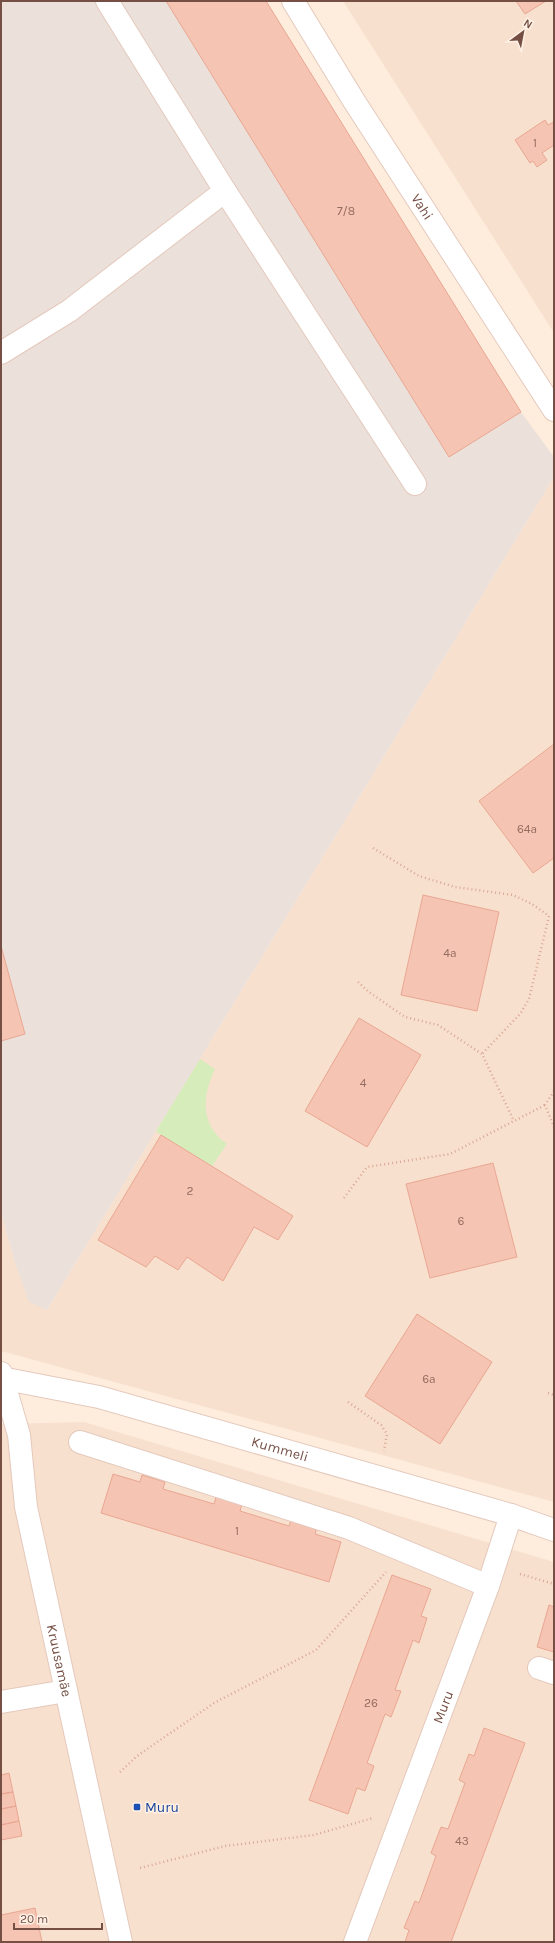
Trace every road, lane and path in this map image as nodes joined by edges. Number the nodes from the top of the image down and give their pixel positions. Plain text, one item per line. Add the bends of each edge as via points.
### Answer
1 (107, 1) edge
2 (293, 1) edge
3 (225, 191) junction
4 (1, 353) edge
5 (554, 410) edge
6 (415, 484) dead end
7 (373, 848) dead end
8 (554, 914) edge
9 (549, 916) junction
10 (358, 982) dead end
11 (482, 1054) junction
12 (554, 1090) edge
13 (545, 1105) junction
14 (514, 1121) junction
15 (554, 1127) edge
16 (344, 1198) dead end
17 (1, 1377) edge
18 (548, 1393) dead end
19 (554, 1396) edge
20 (348, 1402) dead end
21 (80, 1442) dead end
22 (384, 1451) dead end
23 (511, 1515) junction
24 (554, 1530) edge
25 (424, 1560) junction
26 (492, 1576) junction
27 (554, 1584) edge
28 (66, 1690) junction
29 (1, 1702) edge
30 (120, 1772) dead end
31 (405, 1809) junction
32 (140, 1868) dead end
33 (121, 1942) edge
34 (355, 1942) edge

1 - 3 street
2 - 5 street, Vahi via 354,101
3 - 4 street via 69,311
3 - 6 street
7 - 9 path via 419,876 455,888 513,895
8 - 9 path
9 - 11 path via 529,999 520,1014
10 - 11 path via 405,1017 438,1025
11 - 14 path
12 - 13 path
13 - 14 path
13 - 15 path
14 - 16 path via 450,1154 368,1167
17 - 23 street, Kummeli via 99,1398
17 - 28 street, Kruusamäe via 19,1436 26,1507
18 - 19 path
20 - 22 path via 381,1425 387,1434
21 - 25 street via 349,1528
23 - 24 street, Kummeli
23 - 26 street, Muru
25 - 26 street
25 - 30 path via 388,1570 316,1650 214,1703 136,1756
26 - 27 path
26 - 31 street, Muru
28 - 29 street
28 - 33 street, Kruusamäe
31 - 32 path via 314,1835 225,1846
31 - 34 street, Muru

